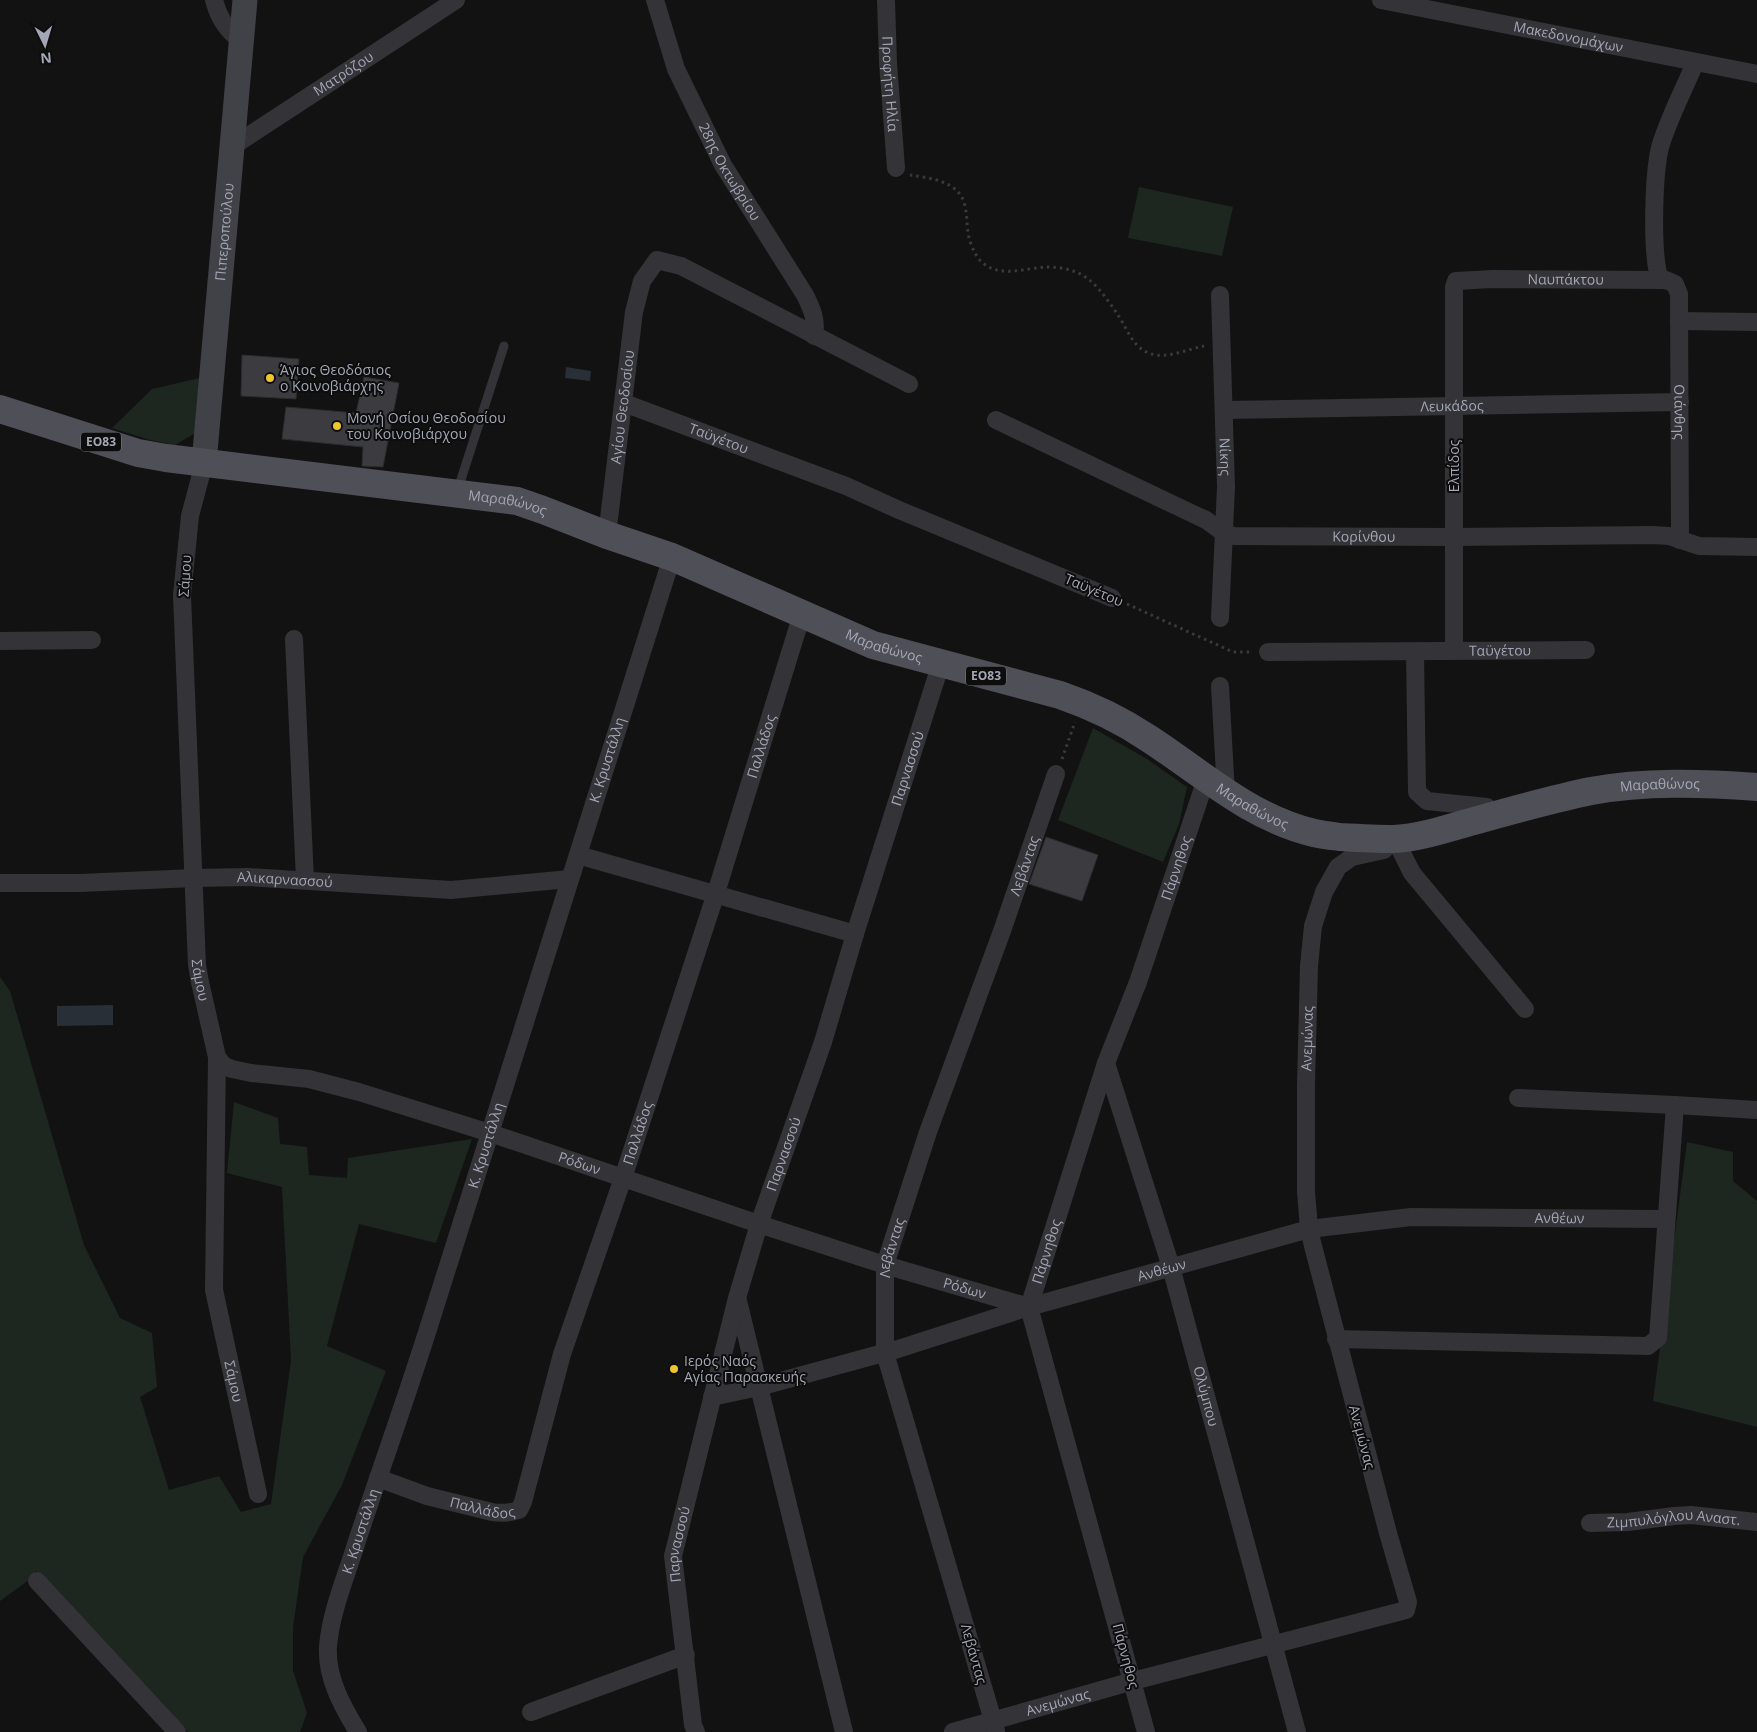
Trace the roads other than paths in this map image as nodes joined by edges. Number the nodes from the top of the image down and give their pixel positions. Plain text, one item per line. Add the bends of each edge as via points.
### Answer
1 (214, 0) edge
2 (245, 0) edge
3 (456, 0) edge
4 (655, 0) edge
5 (886, 0) edge
6 (1381, 0) edge
7 (240, 40) junction
8 (1695, 63) junction
9 (1757, 74) edge
10 (233, 146) junction
11 (896, 168) road end
12 (1456, 281) joint
13 (1668, 282) junction
14 (1220, 296) dead end
15 (1679, 321) junction
16 (1757, 322) edge
17 (814, 336) junction
18 (504, 346) dead end
19 (909, 384) dead end
20 (1680, 402) junction
21 (624, 403) junction
22 (1454, 405) junction
23 (0, 409) edge
24 (1224, 410) junction
25 (996, 420) dead end
26 (204, 463) junction
27 (456, 494) junction
28 (1224, 533) junction
29 (607, 535) junction
30 (1454, 537) junction
31 (1680, 540) junction
32 (1757, 547) edge
33 (672, 557) junction
34 (1112, 598) road end
35 (802, 614) junction
36 (1220, 618) dead end
37 (294, 639) dead end
38 (0, 640) edge
39 (92, 640) dead end
40 (1586, 650) dead end
41 (1454, 651) junction
42 (1268, 652) road end
43 (1415, 652) junction
44 (941, 663) junction
45 (1220, 686) dead end
46 (1056, 774) road end
47 (1216, 786) junction
48 (1757, 788) edge
49 (1492, 816) junction
50 (1394, 839) junction
51 (578, 855) junction
52 (194, 878) junction
53 (569, 879) junction
54 (305, 880) junction
55 (0, 883) edge
56 (716, 893) junction
57 (855, 934) junction
58 (1525, 1009) dead end
59 (217, 1057) junction
60 (1106, 1063) junction
61 (1518, 1098) dead end
62 (1675, 1104) junction
63 (1757, 1110) edge
64 (490, 1133) junction
65 (623, 1178) junction
66 (1666, 1219) junction
67 (759, 1224) junction
68 (1309, 1229) junction
69 (885, 1264) junction
70 (1171, 1267) junction
71 (737, 1298) junction
72 (1030, 1307) junction
73 (1336, 1339) junction
74 (885, 1353) junction
75 (759, 1387) junction
76 (712, 1397) junction
77 (378, 1478) junction
78 (258, 1494) dead end
79 (1757, 1522) edge
80 (1590, 1523) dead end
81 (37, 1581) dead end
82 (1274, 1645) junction
83 (686, 1655) junction
84 (1133, 1681) junction
85 (531, 1712) dead end
86 (995, 1726) edge
87 (177, 1732) edge
88 (358, 1732) edge
89 (696, 1732) edge
90 (844, 1732) edge
91 (953, 1732) edge
92 (1146, 1732) edge
93 (1297, 1732) edge

1 - 7 street via 223,23
2 - 7 street, Πιπεροπούλου
3 - 10 street, Ματρόζου
4 - 17 street, 28ης Οκτωβρίου via 681,78 723,165 805,295 815,316
5 - 11 street, Προφήτη Ηλία
6 - 8 street, Μακεδονομάχων
7 - 10 street, Πιπεροπούλου
8 - 9 street, Μακεδονομάχων
8 - 13 street, Οιάνθης via 1661,143 1657,174 1654,243 1657,270
10 - 26 street, Πιπεροπούλου
12 - 13 street, Ναυπάκτου
12 - 22 street, Ελπίδος
13 - 15 street, Οιάνθης via 1679,294
14 - 24 street, Νίκης
15 - 16 street
15 - 20 street, Οιάνθης
17 - 19 street
17 - 21 street, Αγίου Θεοδοσίου via 680,266 657,260 642,281 634,312
18 - 27 lane
20 - 22 street, Λευκάδος
20 - 31 street, Οιάνθης
21 - 29 street, Αγίου Θεοδοσίου
21 - 34 street, Ταϋγέτου via 846,486
22 - 24 street, Λευκάδος
22 - 30 street, Ελπίδος
23 - 26 main road, Μαραθώνος / ΕΟ83 via 138,453
24 - 28 street, Νίκης
25 - 28 street, Κορίνθου via 1206,520
26 - 27 main road, Μαραθώνος / ΕΟ83
26 - 52 street, Σάμου via 190,516 182,594
27 - 29 main road, Μαραθώνος / ΕΟ83 via 517,501
28 - 30 street, Κορίνθου via 1239,536
28 - 36 street, Νίκης
29 - 33 main road, Μαραθώνος / ΕΟ83
30 - 31 street, Κορίνθου via 1653,534
30 - 41 street, Ελπίδος
31 - 32 street, Κορίνθου via 1699,546
33 - 35 main road, Μαραθώνος / ΕΟ83
33 - 51 street, Κ. Κρυστάλλη
35 - 44 main road, Μαραθώνος / ΕΟ83 via 873,645
35 - 56 street, Παλλάδος
37 - 54 street
38 - 39 street
40 - 41 street, Ταϋγέτου
41 - 43 street, Ταϋγέτου
42 - 43 street, Ταϋγέτου
43 - 49 street via 1417,792 1427,801 1487,807
44 - 47 main road, Μαραθώνος / ΕΟ83 via 1060,695 1116,718
44 - 57 street, Παρνασσού
45 - 47 street
46 - 69 street, Λεβάντας via 928,1132
47 - 50 main road, Μαραθώνος / ΕΟ83 via 1252,809 1283,824 1315,834
47 - 60 street, Πάρνηθος via 1166,902
48 - 49 main road, Μαραθώνος / ΕΟ83 via 1696,784 1626,787 1585,793
49 - 50 main road, Μαραθώνος / ΕΟ83
50 - 58 street via 1412,873
50 - 68 street, Ανεμώνας via 1384,850 1352,857 1338,867 1324,892 1314,926 1309,966 1306,1085
51 - 53 street, Κ. Κρυστάλλη
51 - 56 street
52 - 54 street, Αλικαρνασσού
52 - 55 street, Αλικαρνασσού
52 - 59 street, Σάμου via 198,973
53 - 54 street, Αλικαρνασσού via 451,890
53 - 64 street, Κ. Κρυστάλλη
56 - 57 street
56 - 65 street, Παλλάδος
57 - 67 street, Παρνασσού via 823,1042
59 - 64 street, Ρόδων via 232,1070 309,1079
59 - 78 street, Σάμου via 214,1290
60 - 70 street, Ολύμπου
60 - 72 street, Πάρνηθος
61 - 62 street
62 - 63 street
62 - 66 street
64 - 65 street, Ρόδων
64 - 77 street, Κ. Κρυστάλλη
65 - 67 street, Ρόδων
65 - 77 street, Παλλάδος via 562,1354 530,1481 519,1510 502,1514 468,1507
66 - 68 street, Ανθέων via 1411,1217
66 - 73 street via 1658,1338 1648,1346
67 - 69 street, Ρόδων
67 - 71 street, Παρνασσού
68 - 70 street, Ανθέων
68 - 73 street, Ανεμώνας
69 - 72 street, Ρόδων
69 - 74 street, Λεβάντας
70 - 72 street, Ανθέων
70 - 82 street, Ολύμπου
71 - 75 street
71 - 76 street, Παρνασσού
72 - 74 street, Ανθέων
72 - 84 street, Πάρνηθος
73 - 82 street, Ανεμώνας via 1408,1602 1406,1610
74 - 75 street, Ανθέων
74 - 86 street, Λεβάντας
75 - 76 street, Ανθέων
75 - 90 street
76 - 83 street, Παρνασσού via 673,1556
77 - 88 street, Κ. Κρυστάλλη via 338,1601 328,1647 331,1677
79 - 80 street, Ζιμπυλόγλου Αναστ. via 1690,1515
81 - 87 street
82 - 84 street, Ανεμώνας
82 - 93 street, Ολύμπου
83 - 85 street
83 - 89 street
84 - 86 street, Ανεμώνας
84 - 92 street, Πάρνηθος
86 - 91 street, Ανεμώνας

